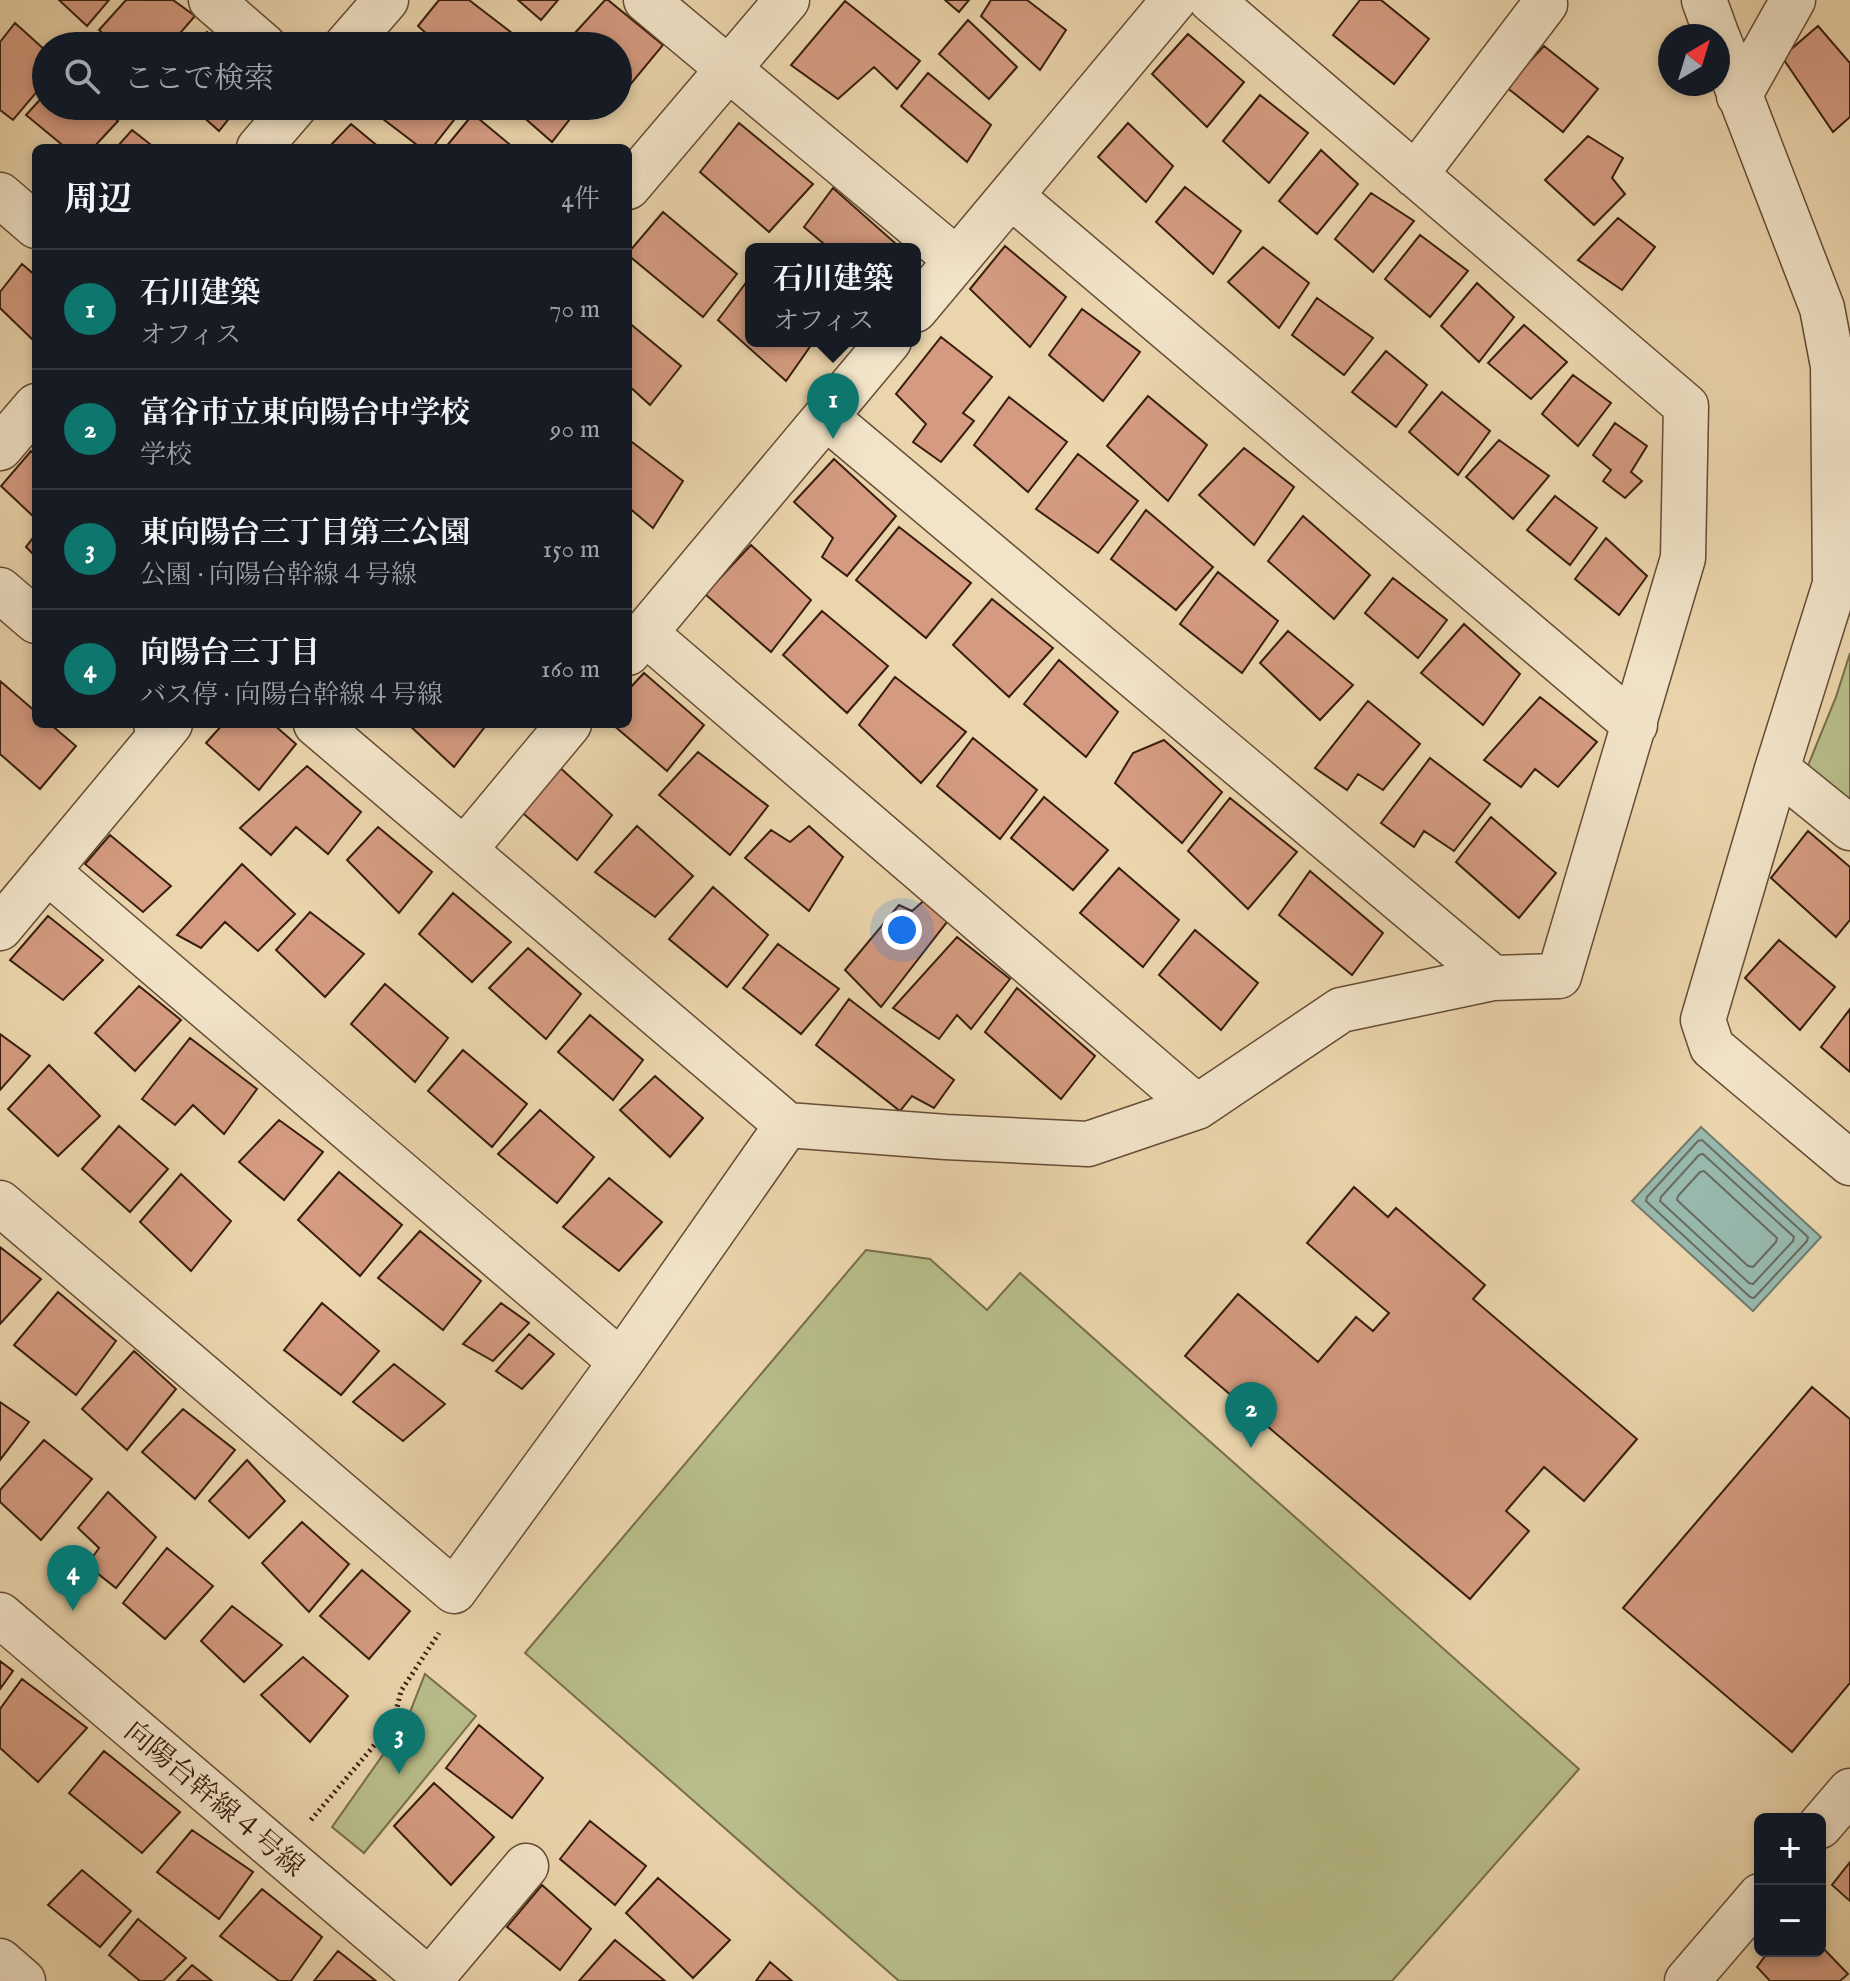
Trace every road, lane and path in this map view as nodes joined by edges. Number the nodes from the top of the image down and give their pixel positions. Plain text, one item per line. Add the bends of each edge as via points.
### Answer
1 (211, 0) edge
2 (386, 0) edge
3 (646, 0) edge
4 (787, 0) edge
5 (1174, 0) edge
6 (1211, 0) edge
7 (1544, 0) edge
8 (1704, 0) edge
9 (1793, 0) edge
10 (1713, 24) edge
11 (248, 32) edge
12 (358, 32) edge
13 (728, 69) junction
14 (1730, 71) edge
15 (1739, 96) junction
16 (283, 120) edge
17 (262, 144) edge
18 (1415, 175) junction
19 (632, 182) edge
20 (0, 195) edge
21 (1011, 196) junction
22 (32, 223) edge
23 (957, 260) junction
24 (921, 303) edge
25 (884, 347) edge
26 (1842, 365) edge
27 (32, 411) edge
28 (826, 417) junction
29 (0, 448) edge
30 (0, 590) edge
31 (32, 618) edge
32 (637, 643) edge
33 (1635, 725) junction
34 (161, 728) edge
35 (321, 728) edge
36 (566, 728) edge
37 (1777, 769) junction
38 (1850, 828) edge
39 (464, 850) junction
40 (47, 871) junction
41 (0, 928) edge
42 (1493, 978) junction
43 (1197, 1107) junction
44 (787, 1125) junction
45 (1850, 1163) edge
46 (0, 1203) edge
47 (621, 1362) junction
48 (454, 1591) junction
49 (0, 1615) edge
50 (1850, 1791) edge
51 (1826, 1819) edge
52 (311, 1821) dead end
53 (526, 1866) dead end
54 (1754, 1903) edge
55 (0, 1961) edge
56 (23, 1981) edge
57 (430, 1981) edge
58 (1687, 1981) edge

1 - 11 street
2 - 12 street
3 - 13 street
4 - 13 street
5 - 21 street
6 - 18 street
7 - 18 street
8 - 10 street
9 - 15 street
13 - 19 street
13 - 23 street
14 - 15 street
15 - 26 street
16 - 17 street
18 - 33 street via 1686,406 1683,558
20 - 22 street
21 - 23 street
21 - 33 street
23 - 24 street
25 - 28 street
26 - 37 street via 1835,584
27 - 29 street
28 - 32 street
28 - 42 street
30 - 31 street
32 - 43 street
33 - 42 street via 1559,976
34 - 40 street
35 - 39 street
36 - 39 street
37 - 38 street
37 - 45 street via 1703,1020 1712,1047
39 - 44 street
40 - 41 street
40 - 47 street
42 - 43 street via 1341,1010
43 - 44 street via 1088,1144
44 - 47 street
46 - 48 street
47 - 48 street
48 - 52 path via 448,1619 401,1691 393,1723
49 - 57 street, 向陽台幹線４号線
50 - 51 street
53 - 57 street
54 - 58 street
55 - 56 street

